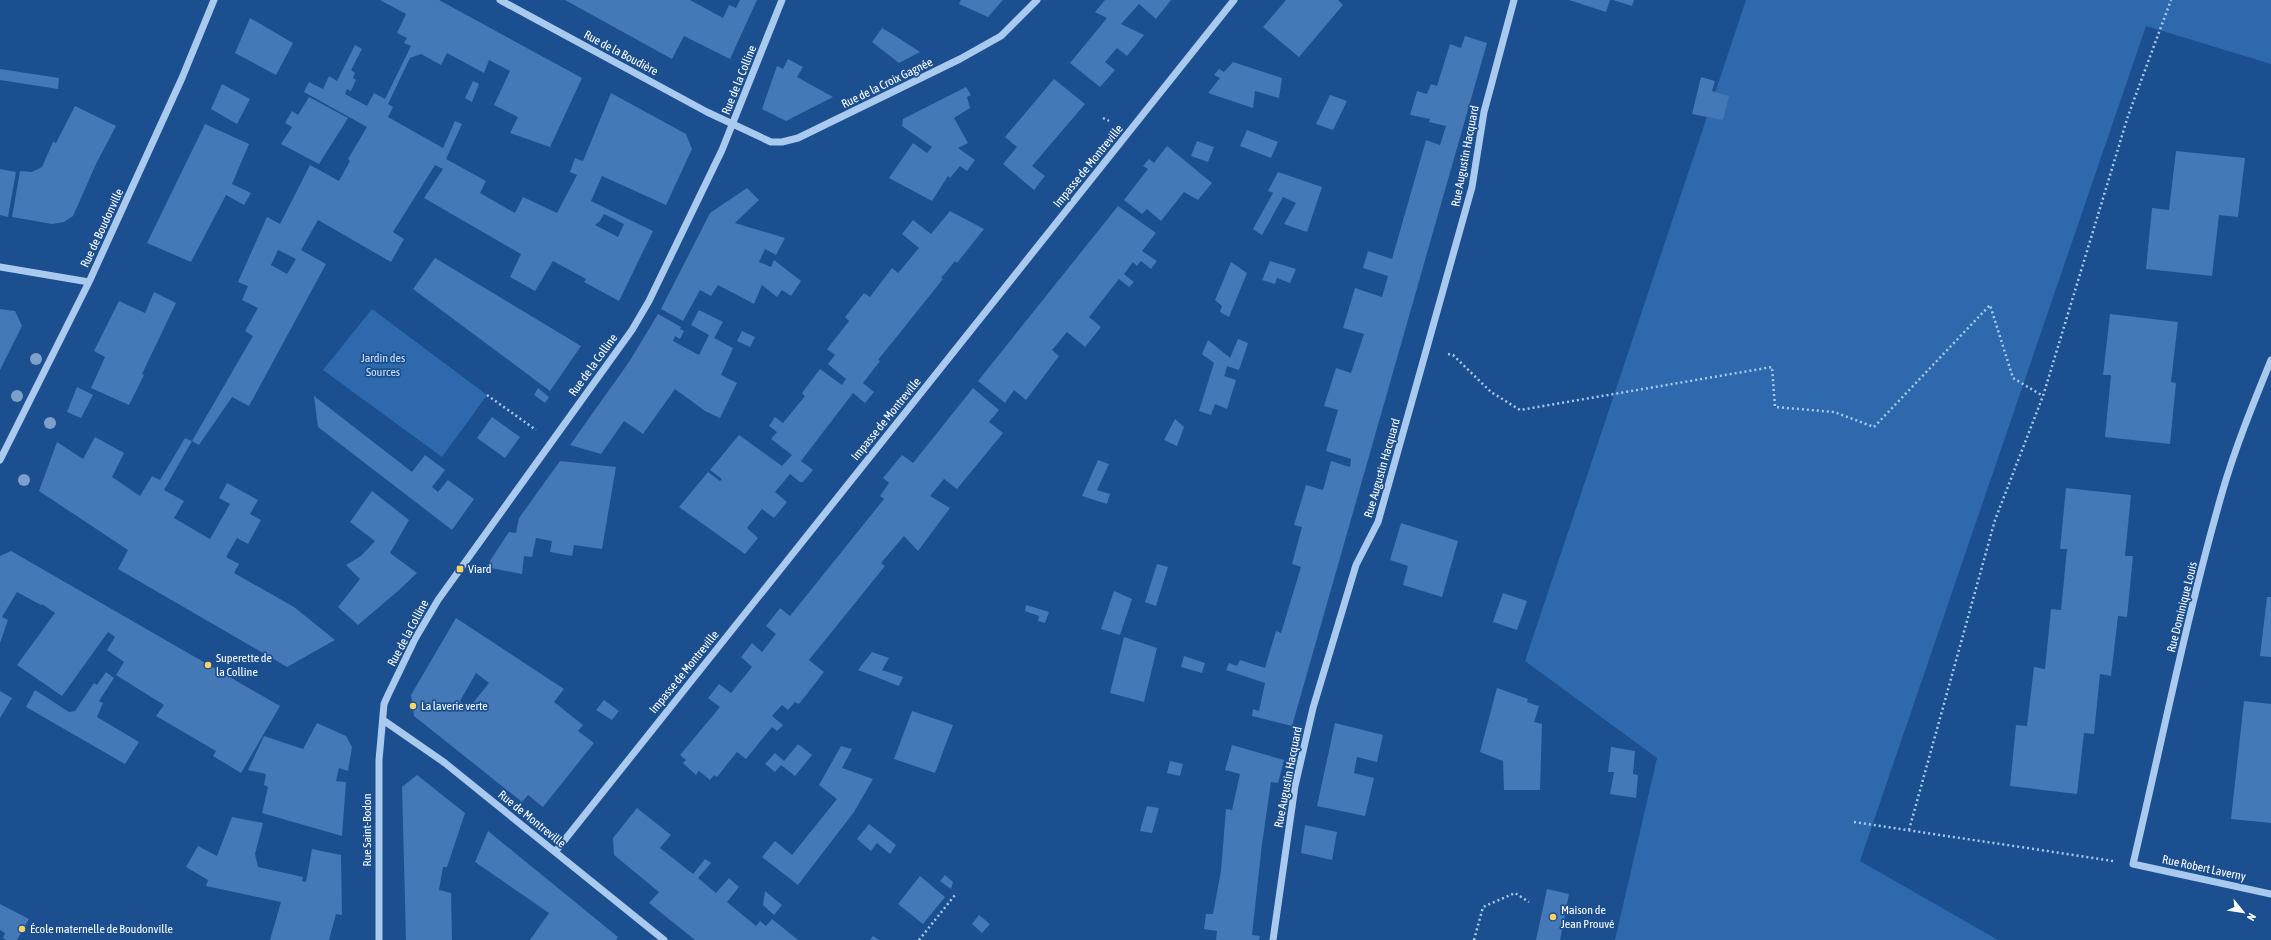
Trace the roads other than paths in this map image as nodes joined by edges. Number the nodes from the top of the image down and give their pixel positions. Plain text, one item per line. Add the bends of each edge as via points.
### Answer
1 (214, 0) edge
2 (500, 0) edge
3 (782, 0) edge
4 (1037, 0) edge
5 (1234, 0) edge
6 (1514, 0) edge
7 (733, 123) junction
8 (0, 267) edge
9 (89, 282) junction
10 (2271, 360) edge
11 (0, 460) edge
12 (383, 720) junction
13 (555, 852) junction
14 (2133, 864) joint
15 (2271, 894) edge
16 (379, 940) edge
17 (664, 940) edge
18 (1273, 940) edge

1 - 9 street, Rue de Boudonville
2 - 7 street, Rue de la Boudière via 707,112
3 - 7 street, Rue de la Colline
4 - 7 street, Rue de la Croix Gagnée via 1001,36 960,59 798,138 771,142
5 - 13 street, Impasse de Montreville
6 - 18 street, Rue Augustin Hacquard via 1484,112 1472,187 1378,522 1356,565 1314,708 1295,786
7 - 12 street, Rue de la Colline via 649,300 632,330 438,600 415,639 388,695
8 - 9 street
9 - 11 street, Rue de Boudonville
10 - 14 street, Rue Dominique Louis via 2248,416 2222,492
12 - 13 street, Rue de Montreville via 445,763
12 - 16 street, Rue Saint-Bodon via 377,831
13 - 17 street, Rue de Montreville
14 - 15 street, Rue Robert Laverny

